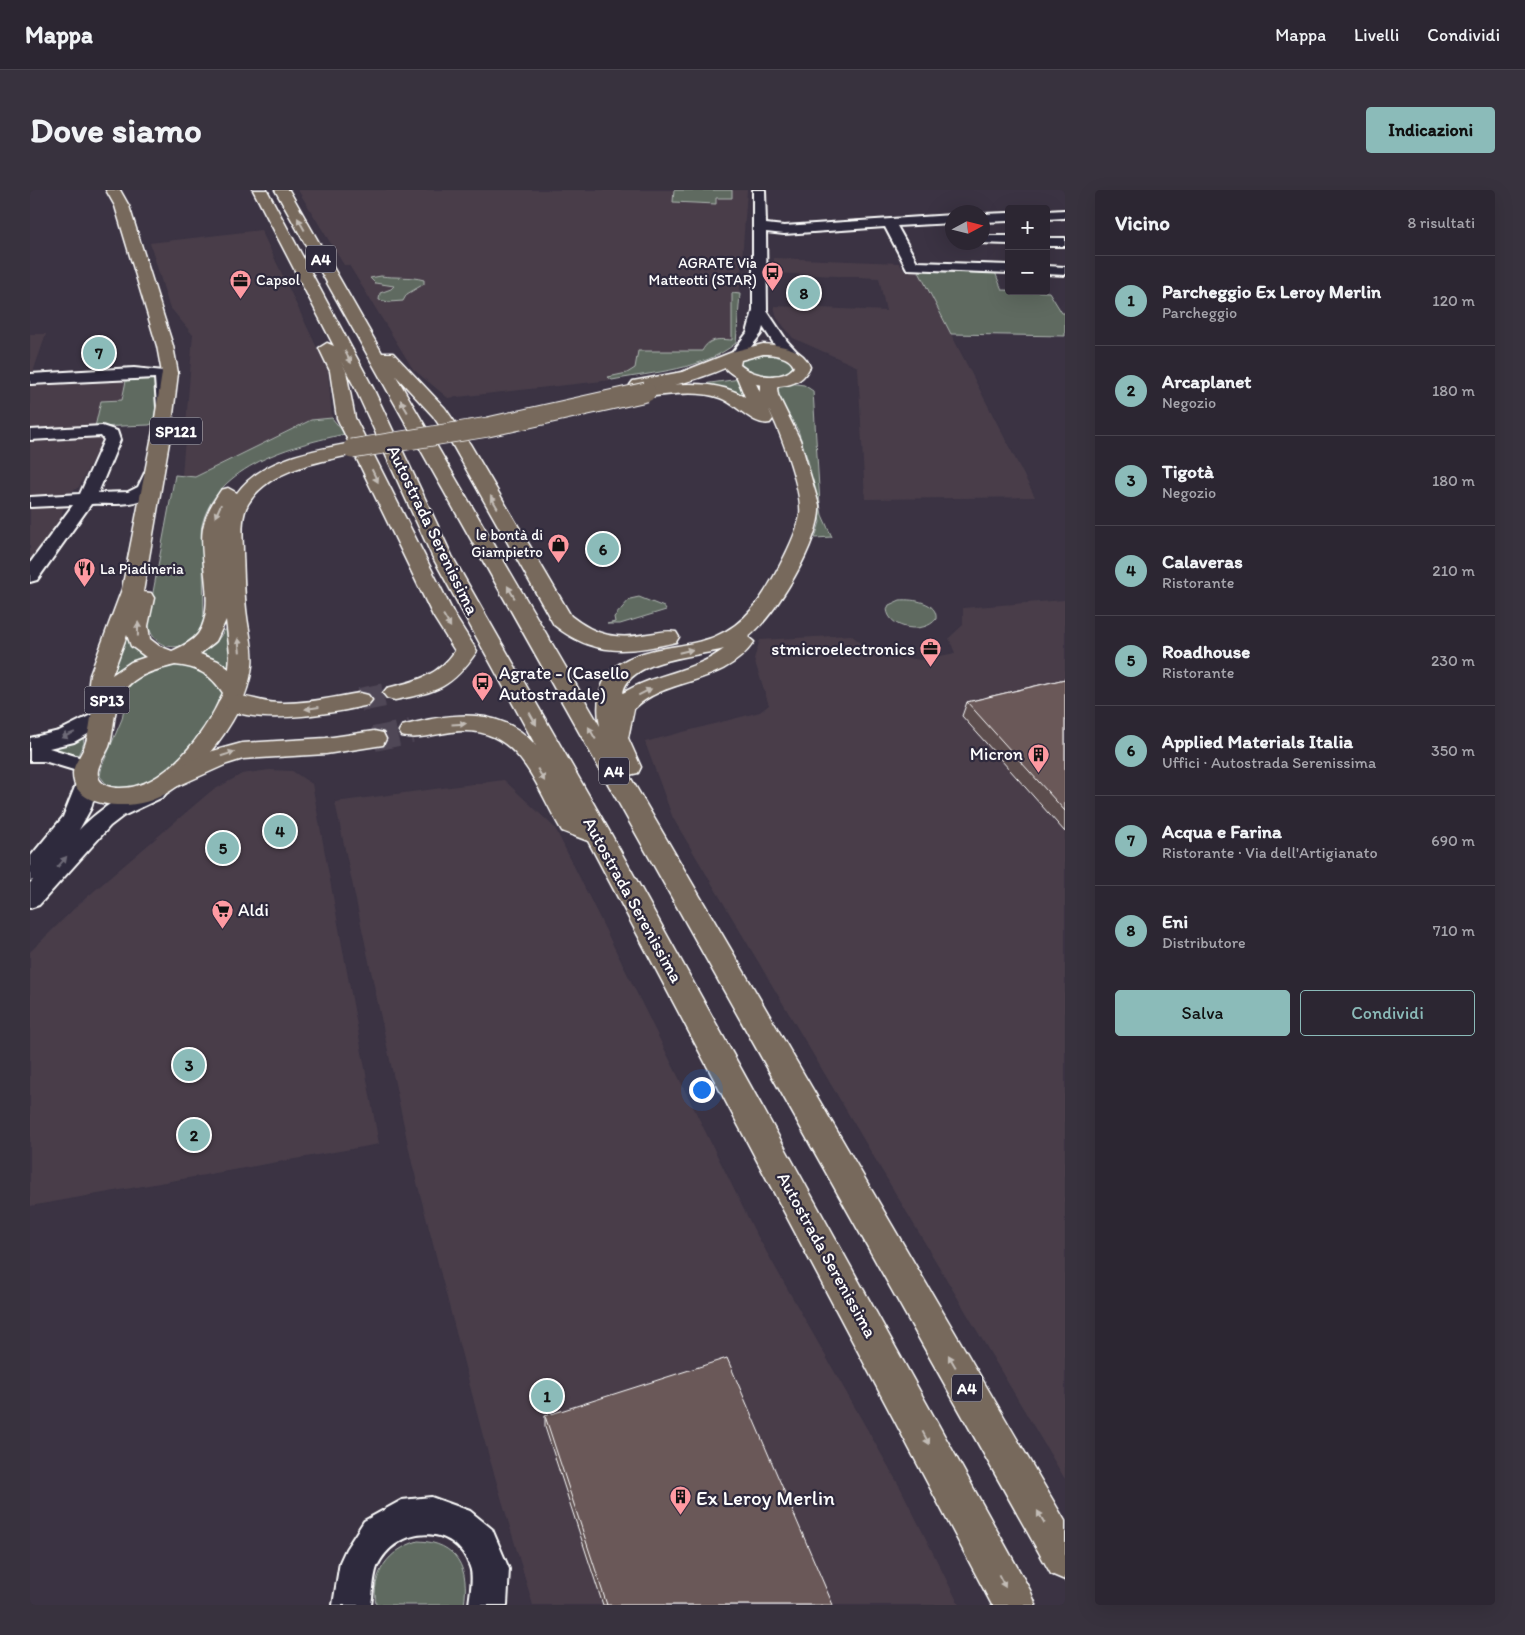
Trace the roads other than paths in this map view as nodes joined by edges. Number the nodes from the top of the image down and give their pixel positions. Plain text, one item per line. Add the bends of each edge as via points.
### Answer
1 (113, 190) edge
2 (121, 190) edge
3 (260, 190) edge
4 (282, 190) edge
5 (759, 190) edge
6 (759, 210) junction
7 (1065, 214) edge
8 (1050, 215) edge
9 (1005, 217) edge
10 (990, 218) edge
11 (945, 219) edge
12 (888, 222) junction
13 (810, 224) junction
14 (862, 224) junction
15 (759, 227) junction
16 (784, 230) junction
17 (990, 240) edge
18 (1005, 240) edge
19 (1050, 242) edge
20 (1065, 242) edge
21 (759, 248) junction
22 (300, 268) junction
23 (1005, 269) edge
24 (1050, 270) edge
25 (1065, 271) edge
26 (760, 311) junction
27 (359, 327) junction
28 (165, 346) junction
29 (792, 355) junction
30 (736, 356) junction
31 (134, 373) junction
32 (744, 376) junction
33 (30, 379) edge
34 (776, 380) junction
35 (642, 389) junction
36 (166, 412) junction
37 (768, 426) junction
38 (30, 435) edge
39 (350, 445) junction
40 (140, 498) junction
41 (30, 502) edge
42 (82, 504) junction
43 (810, 509) junction
44 (142, 539) junction
45 (151, 562) junction
46 (30, 576) edge
47 (762, 611) junction
48 (174, 659) junction
49 (395, 693) tunnel mouth
50 (232, 697) junction
51 (360, 700) tunnel mouth
52 (105, 709) junction
53 (410, 732) tunnel mouth
54 (374, 739) tunnel mouth
55 (30, 745) edge
56 (30, 754) edge
57 (87, 774) junction
58 (162, 787) junction
59 (598, 834) junction
60 (30, 872) edge
61 (30, 899) edge
62 (869, 1216) junction
63 (1065, 1560) edge
64 (348, 1598) edge
65 (488, 1605) edge
66 (1015, 1605) edge

1 - 28 main road, SP121 via 122,206
2 - 45 main road, SP121 via 128,201 181,373 179,410
3 - 22 main road, Autostrada Serenissima / A4
27 -> 4 main road, Autostrada Serenissima / A4
5 - 6 street
6 - 13 street via 764,219 771,222
6 - 15 street
7 - 8 street
9 - 10 street
11 - 12 street
12 - 14 street
12 - 23 street via 912,266
13 - 14 street
13 - 15 street
14 - 16 street
15 - 16 street
15 - 21 street
16 - 21 street via 768,235
17 - 18 street
19 - 20 street
21 - 26 street
22 -> 49 main road via 301,294 338,372 346,418 444,616 466,651 453,670 440,681
22 -> 59 main road, Autostrada Serenissima / A4 via 364,388 442,556
24 - 25 street
26 - 29 street
26 - 30 street via 754,334
47 -> 27 main road via 724,624 633,645 604,644 574,630 562,620 461,444 439,412
62 -> 27 main road, Autostrada Serenissima / A4
28 - 31 street via 162,367
28 - 36 main road, SP121 via 170,371
29 - 30 main road via 766,349
29 - 34 main road via 801,362 800,371 792,377
30 - 32 main road via 733,367
30 - 35 main road via 692,376
31 - 33 street
31 - 36 street via 156,373 163,377
32 - 34 main road
32 - 35 main road
32 - 37 main road
34 - 43 main road via 768,391 788,431
35 - 37 main road via 728,393 749,405
35 - 39 main road, bridge via 488,427
36 - 40 main road, SP121 via 154,470
37 - 43 main road
38 - 42 street via 109,433 111,445
39 -> 48 main road via 311,448 273,462 246,478 225,497 215,517 212,536 216,612 212,629 204,641
50 -> 39 main road via 241,659 233,526 238,507 254,488 278,471
40 - 42 street
40 - 44 main road, SP121
40 - 45 main road via 155,507 148,554
41 - 42 street
42 - 44 street via 135,511 140,516
42 - 46 street
43 - 47 main road via 800,541
44 - 52 main road, SP121 via 131,597 101,675 100,690
48 -> 45 main road, SP121 via 146,648 137,636
62 -> 47 main road via 613,732 611,686 618,675 646,660 719,643
48 - 50 main road, SP13 via 198,661 213,667 226,679
48 - 52 main road, SP13 via 151,662 134,669 116,686
51 -> 50 main road via 269,712 253,709
50 - 58 main road via 224,718 213,733
52 -> 55 street via 66,737
52 - 57 main road, SP13
53 -> 59 main road via 462,723 486,725 509,732 532,758 571,825
58 -> 54 main road via 218,758 242,750 326,746
56 - 57 street via 45,754
57 - 58 main road via 95,790 109,796 134,796
57 - 60 street, SP13 via 84,800 73,822
61 -> 58 street via 96,826 116,810
59 -> 66 main road, Autostrada Serenissima / A4
63 -> 62 main road, Autostrada Serenissima / A4
64 - 65 street via 357,1566 376,1535 390,1524 409,1516 430,1514 449,1518 467,1529 478,1543 490,1579

